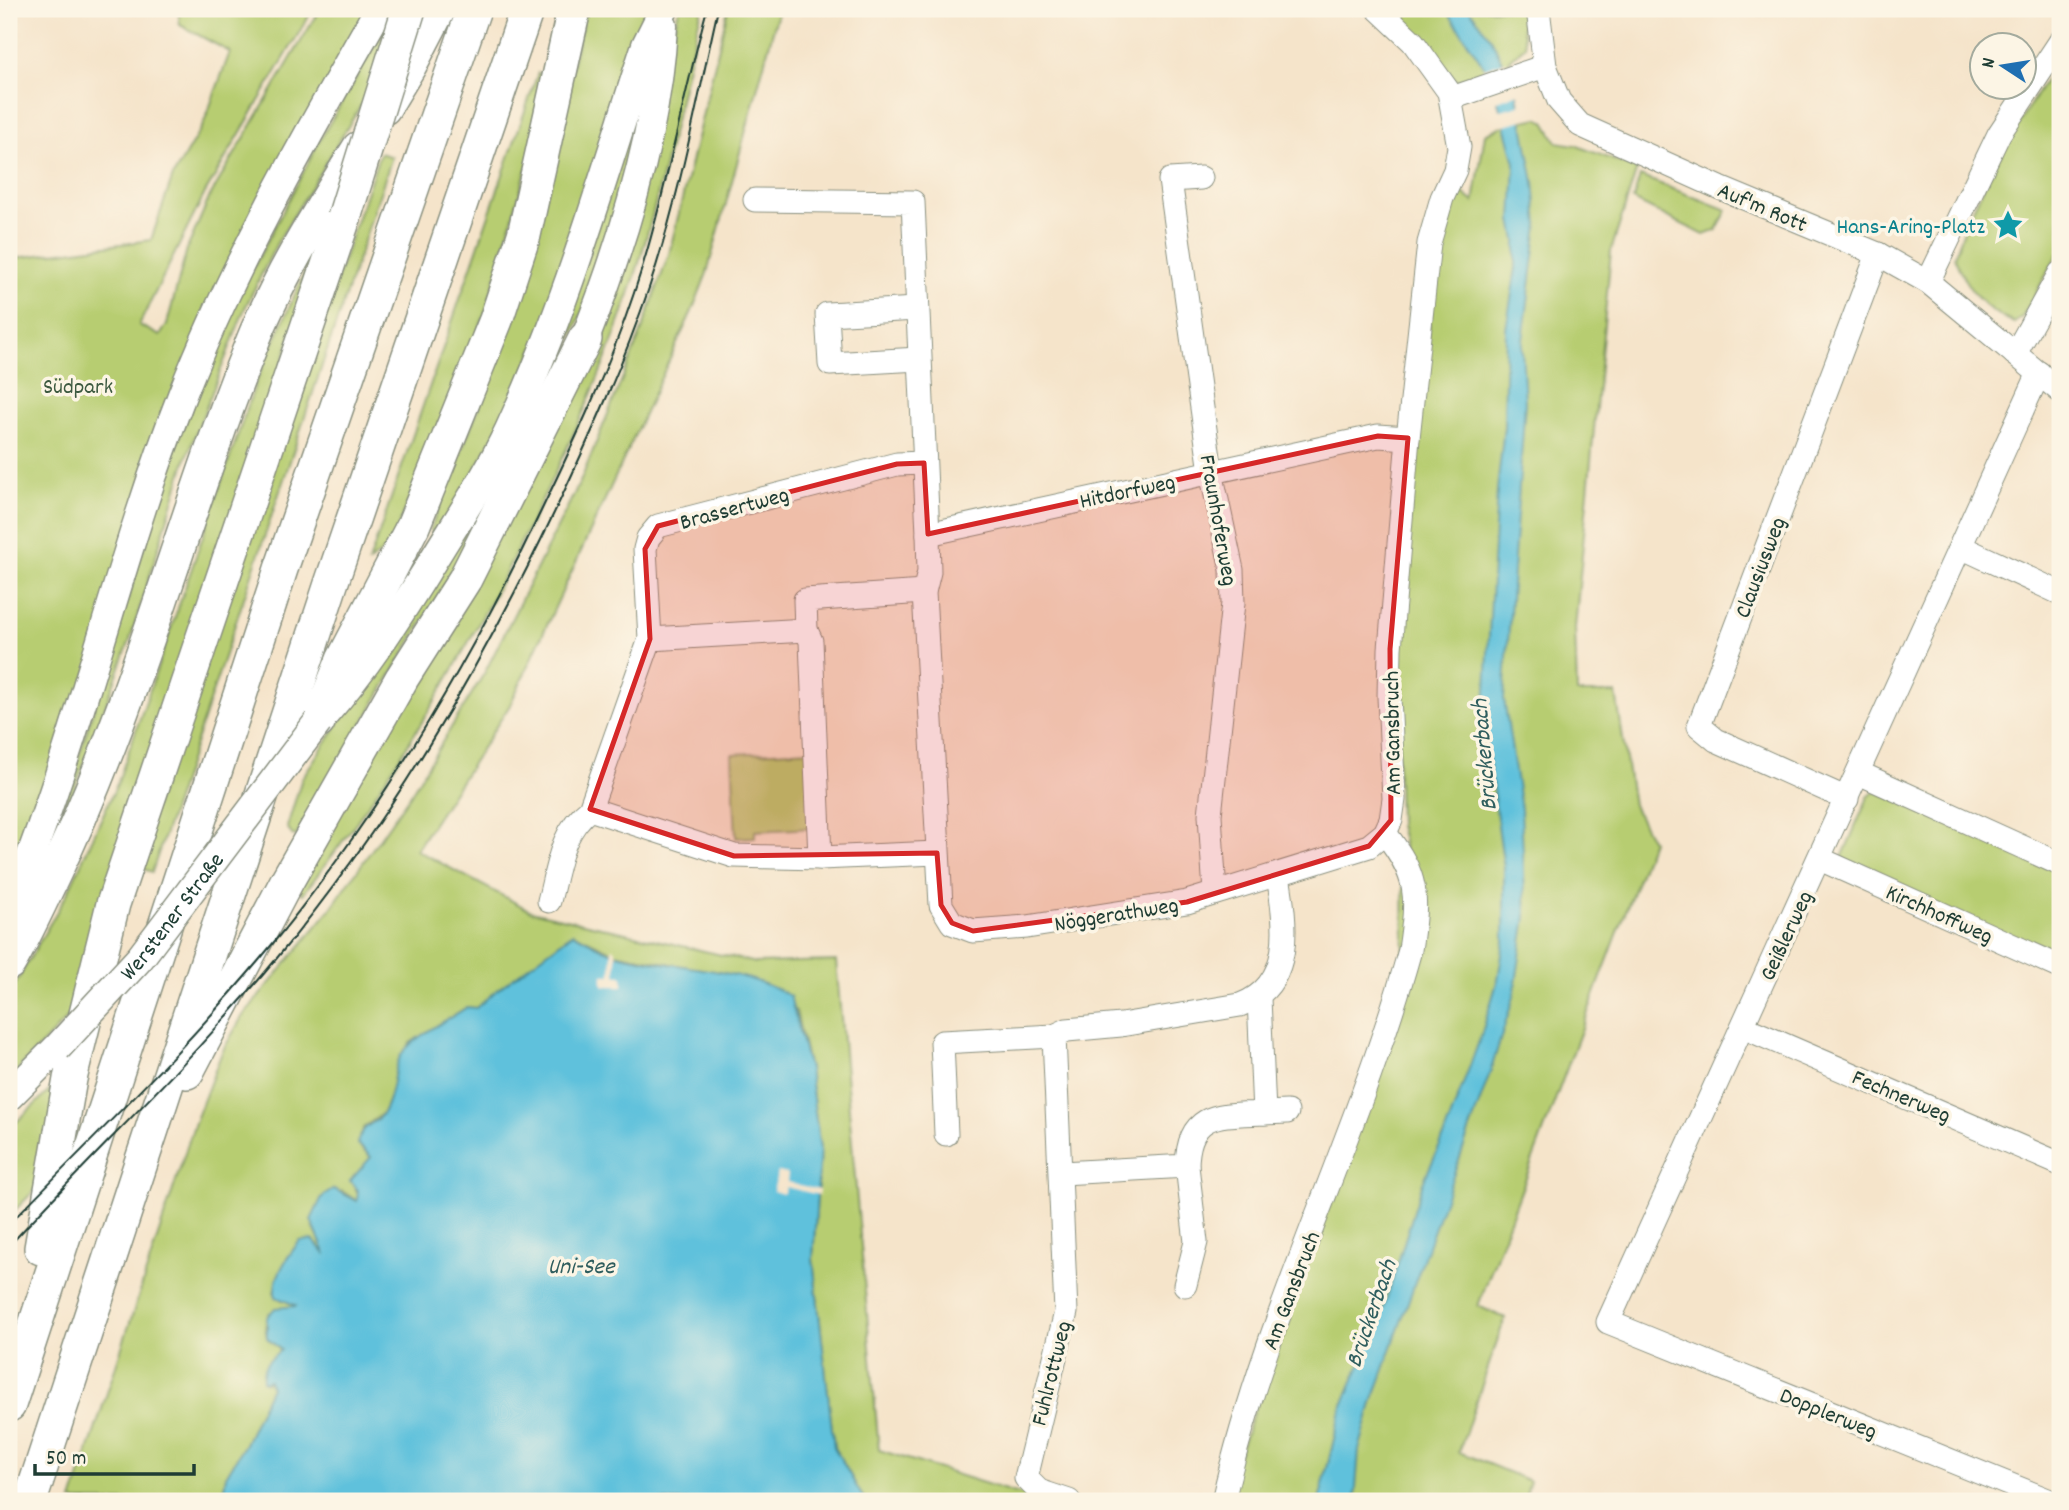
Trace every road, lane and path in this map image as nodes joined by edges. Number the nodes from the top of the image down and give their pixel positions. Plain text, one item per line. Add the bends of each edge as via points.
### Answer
1 (380, 9) edge
2 (409, 9) edge
3 (439, 9) edge
4 (474, 9) edge
5 (527, 9) edge
6 (574, 9) edge
7 (664, 9) edge
8 (1378, 9) edge
9 (1538, 9) edge
10 (2060, 42) edge
11 (1538, 69) junction
12 (1456, 96) junction
13 (1201, 178) dead end
14 (755, 201) dead end
15 (1878, 254) junction
16 (2060, 273) edge
17 (1928, 282) junction
18 (917, 309) junction
19 (585, 339) joint
20 (2015, 355) junction
21 (919, 359) junction
22 (2039, 373) junction
23 (2060, 391) edge
24 (1408, 438) junction
25 (924, 463) junction
26 (1210, 472) junction
27 (928, 534) junction
28 (1961, 547) junction
29 (924, 592) junction
30 (2060, 593) edge
31 (385, 611) junction
32 (806, 630) junction
33 (650, 639) junction
34 (318, 722) joint
35 (1859, 773) junction
36 (1847, 799) junction
37 (590, 809) junction
38 (1385, 833) junction
39 (937, 853) junction
40 (820, 858) junction
41 (1820, 859) junction
42 (2060, 864) edge
43 (1278, 876) junction
44 (1215, 893) junction
45 (549, 901) dead end
46 (9, 911) edge
47 (9, 963) edge
48 (2060, 967) edge
49 (1259, 998) junction
50 (1743, 1027) junction
51 (1054, 1036) junction
52 (9, 1096) edge
53 (1287, 1112) dead end
54 (1264, 1113) junction
55 (150, 1134) junction
56 (946, 1134) dead end
57 (2060, 1164) edge
58 (1187, 1166) junction
59 (1062, 1173) junction
60 (1185, 1285) dead end
61 (1608, 1322) joint
62 (9, 1387) edge
63 (9, 1405) edge
64 (30, 1501) edge
65 (1069, 1501) edge
66 (1223, 1501) edge
67 (2050, 1501) edge

1 - 46 main road via 268,211 218,309 182,395 147,491 48,809
2 - 62 highway, bridge via 344,218 113,904 71,1079 45,1235
3 - 47 highway via 291,265 251,344 128,699 78,824
4 - 63 highway via 281,569
5 - 55 highway
6 - 31 highway via 510,280
7 - 19 main road via 662,55 633,197
7 - 31 main road via 646,45 536,369 481,483
8 - 12 street, Am Gansbruch
9 - 11 street, Auf'm Rott
10 - 17 street via 1999,134
11 - 12 street
11 - 15 street, Auf'm Rott via 1580,125
12 - 24 street, Am Gansbruch via 1458,155 1429,243
13 - 26 street, Fraunhoferweg via 1170,180
14 - 18 street via 913,202
15 - 17 street, Auf'm Rott
15 - 36 street, Clausiusweg via 1699,726 1716,740
16 - 20 street
17 - 20 street, Auf'm Rott
18 - 21 street
18 - 21 street via 827,314 830,364
19 - 55 highway via 465,579 395,690
20 - 22 street, Auf'm Rott
21 - 25 street
22 - 23 street, Auf'm Rott
22 - 28 street, Geißlerweg
24 - 26 street, Hitdorfweg via 1378,436
24 - 38 street, Am Gansbruch via 1390,649 1394,799
25 - 27 street
25 - 33 street, Brassertweg via 897,464 658,526 645,549
26 - 27 street, Hitdorfweg
26 - 44 street, Fraunhoferweg via 1232,570 1233,603 1210,815
27 - 29 street via 929,572
28 - 30 street
28 - 35 street, Geißlerweg
29 - 32 street via 805,600
29 - 39 street
31 - 34 highway via 343,660
32 - 33 street
32 - 40 street via 811,641
33 - 37 street, Brassertweg
34 - 52 main road, Werstener Straße, bridge via 141,958
35 - 36 street, Geißlerweg
35 - 42 street
36 - 41 street, Geißlerweg
37 - 40 street via 734,856
37 - 45 street, Brassertweg via 568,831
38 - 43 street, Nöggerathweg via 1369,846
38 - 66 street, Am Gansbruch via 1411,872 1414,916 1410,950 1254,1383
39 - 40 street
39 - 44 street, Nöggerathweg via 941,905 952,923 973,931 1187,902
41 - 48 street, Kirchhoffweg
41 - 50 street, Geißlerweg
43 - 44 street, Nöggerathweg
43 - 49 street via 1283,948 1276,975
49 - 51 street via 1240,1006 1067,1030
49 - 54 street
50 - 57 street, Fechnerweg
50 - 61 street, Geißlerweg
51 - 56 street via 942,1042
51 - 59 street
53 - 54 street
54 - 58 street via 1217,1115 1199,1126 1187,1143
55 - 64 highway
58 - 59 street
58 - 60 street via 1196,1242
59 - 65 street, Fuhlrottweg via 1066,1312 1026,1478 1039,1491
61 - 67 street, Dopplerweg

